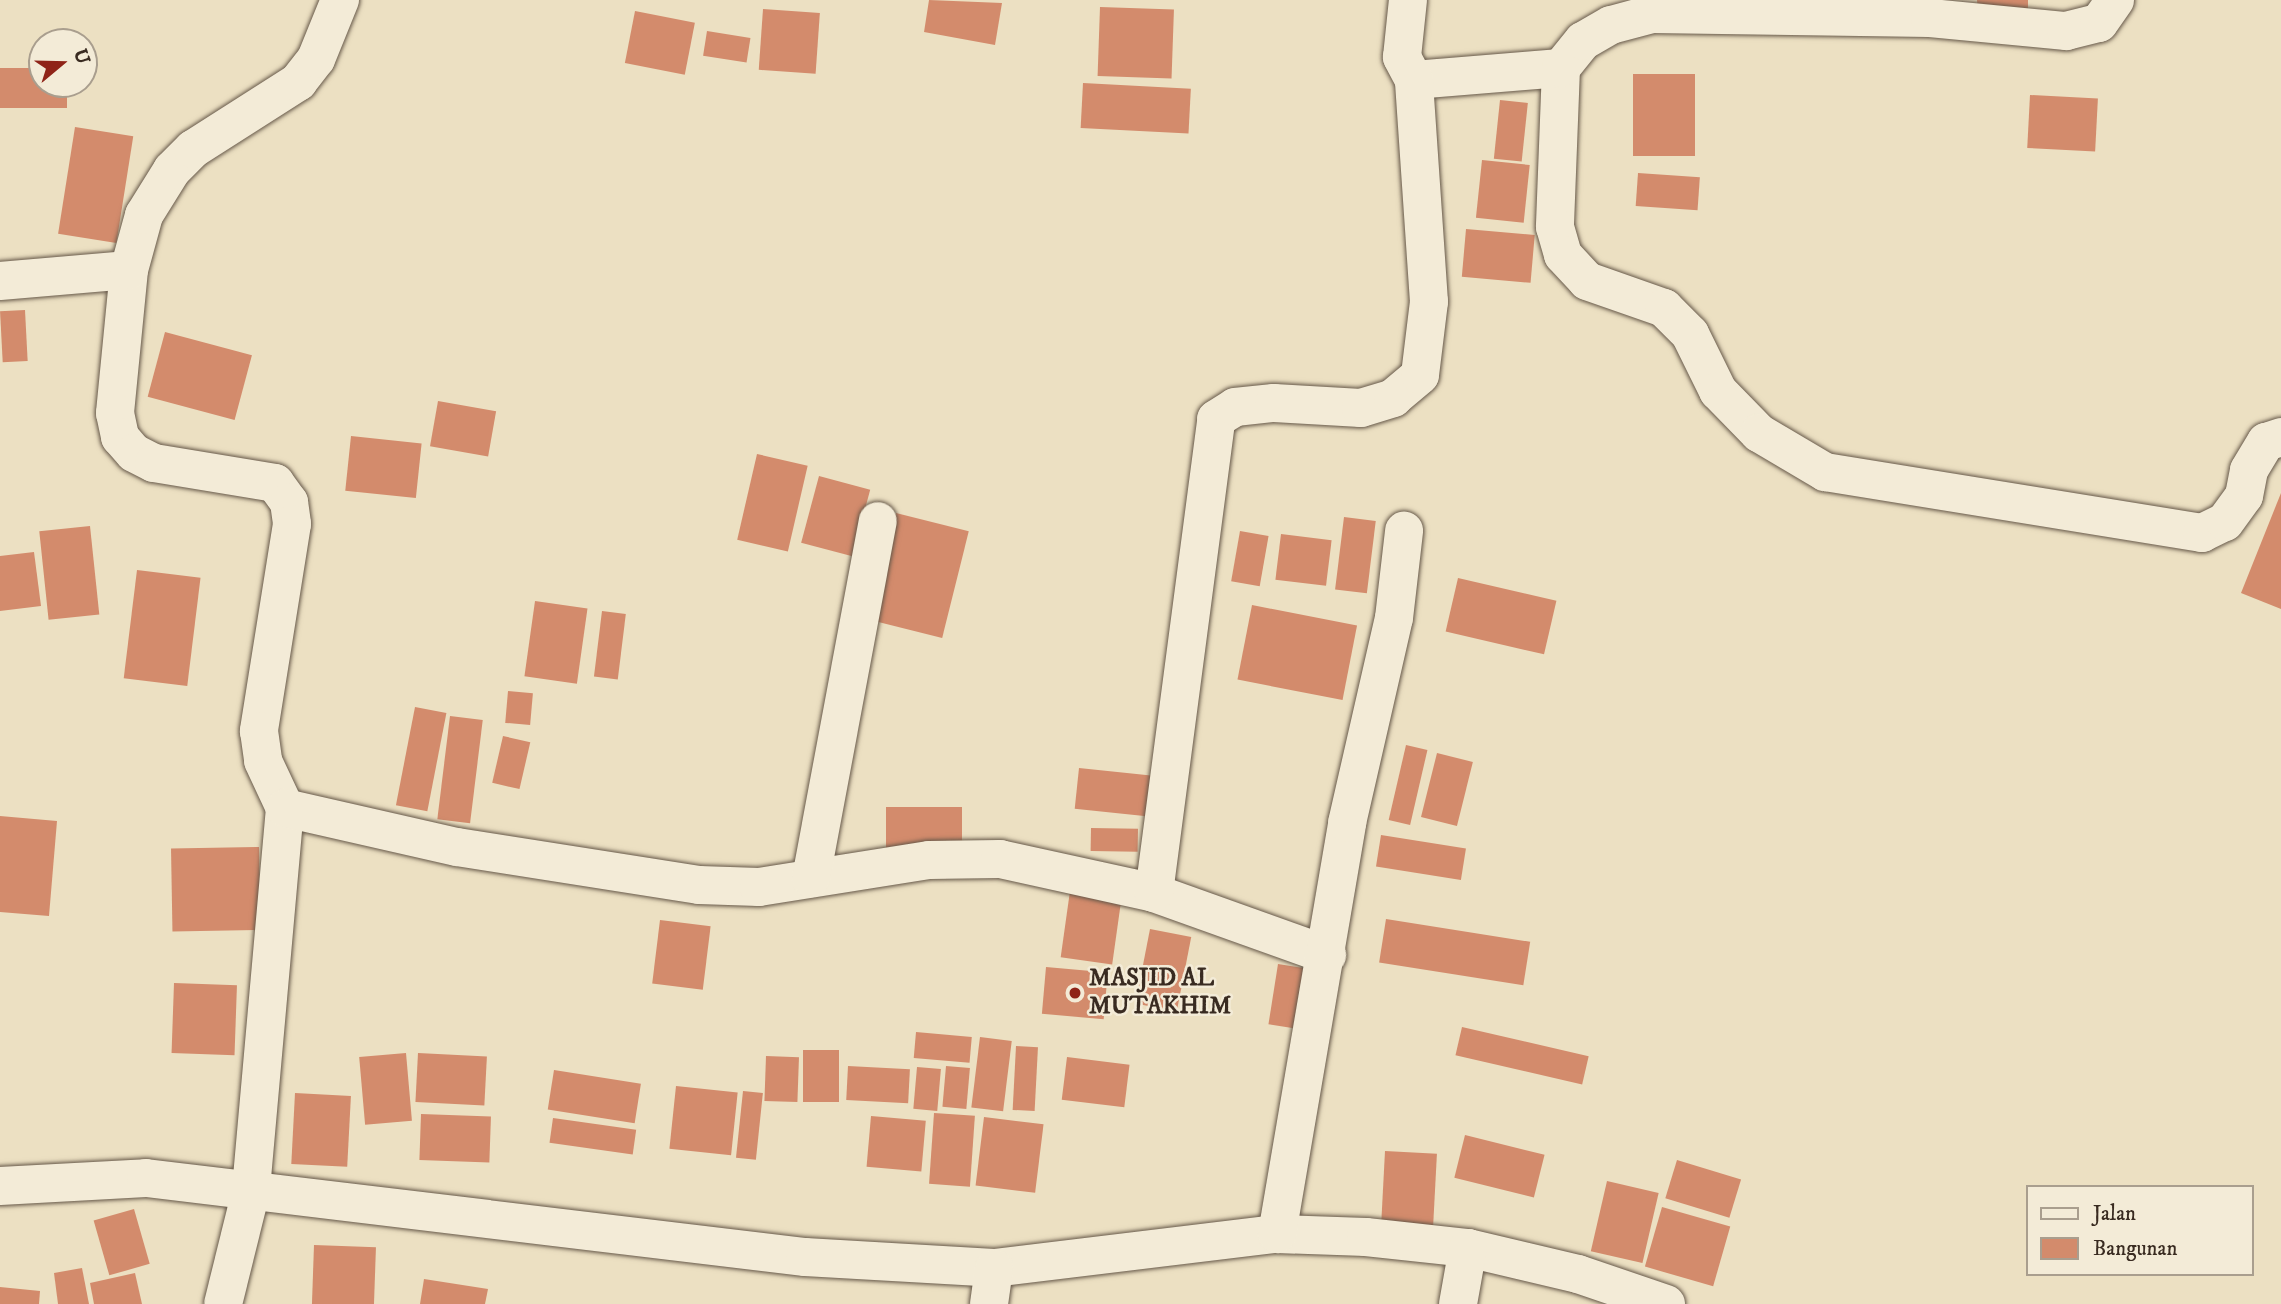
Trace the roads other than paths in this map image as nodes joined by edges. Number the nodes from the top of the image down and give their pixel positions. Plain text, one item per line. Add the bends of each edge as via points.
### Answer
1 (340, 0) edge
2 (1408, 0) edge
3 (2116, 0) edge
4 (1716, 6) edge
5 (1561, 68) junction
6 (1414, 80) junction
7 (129, 270) junction
8 (0, 281) edge
9 (2281, 438) edge
10 (878, 521) dead end
11 (1404, 531) dead end
12 (285, 808) junction
13 (811, 878) junction
14 (1154, 892) junction
15 (1327, 955) junction
16 (0, 1186) edge
17 (251, 1191) junction
18 (1277, 1234) junction
19 (1468, 1248) junction
20 (992, 1286) edge
21 (223, 1304) edge
22 (1458, 1304) edge
23 (1666, 1304) edge

1 - 7 street via 316,59 298,82 193,149 172,170 144,215
2 - 6 street via 1402,57
3 - 4 street via 2099,23 2066,31
4 - 5 street via 1652,14 1611,25 1583,41
5 - 6 street
5 - 9 street via 1555,227 1563,255 1587,281 1664,308 1690,334 1718,391 1759,433 1825,472 2202,533 2225,522 2244,496 2249,470 2266,442
6 - 14 street via 1429,302 1420,375 1393,398 1361,408 1274,403 1236,407 1216,419
7 - 8 street
7 - 12 street via 115,413 120,437 134,453 154,463 275,483 289,502 292,524 259,731 263,761
10 - 13 street
11 - 15 street via 1394,618 1347,823
12 - 13 street via 625,877 759,887
12 - 17 street
13 - 14 street via 929,860 1000,859
14 - 15 street
15 - 18 street
16 - 17 street via 146,1178
17 - 20 street via 805,1256
17 - 21 street
18 - 19 street
18 - 20 street
19 - 22 street
19 - 23 street via 1578,1274

